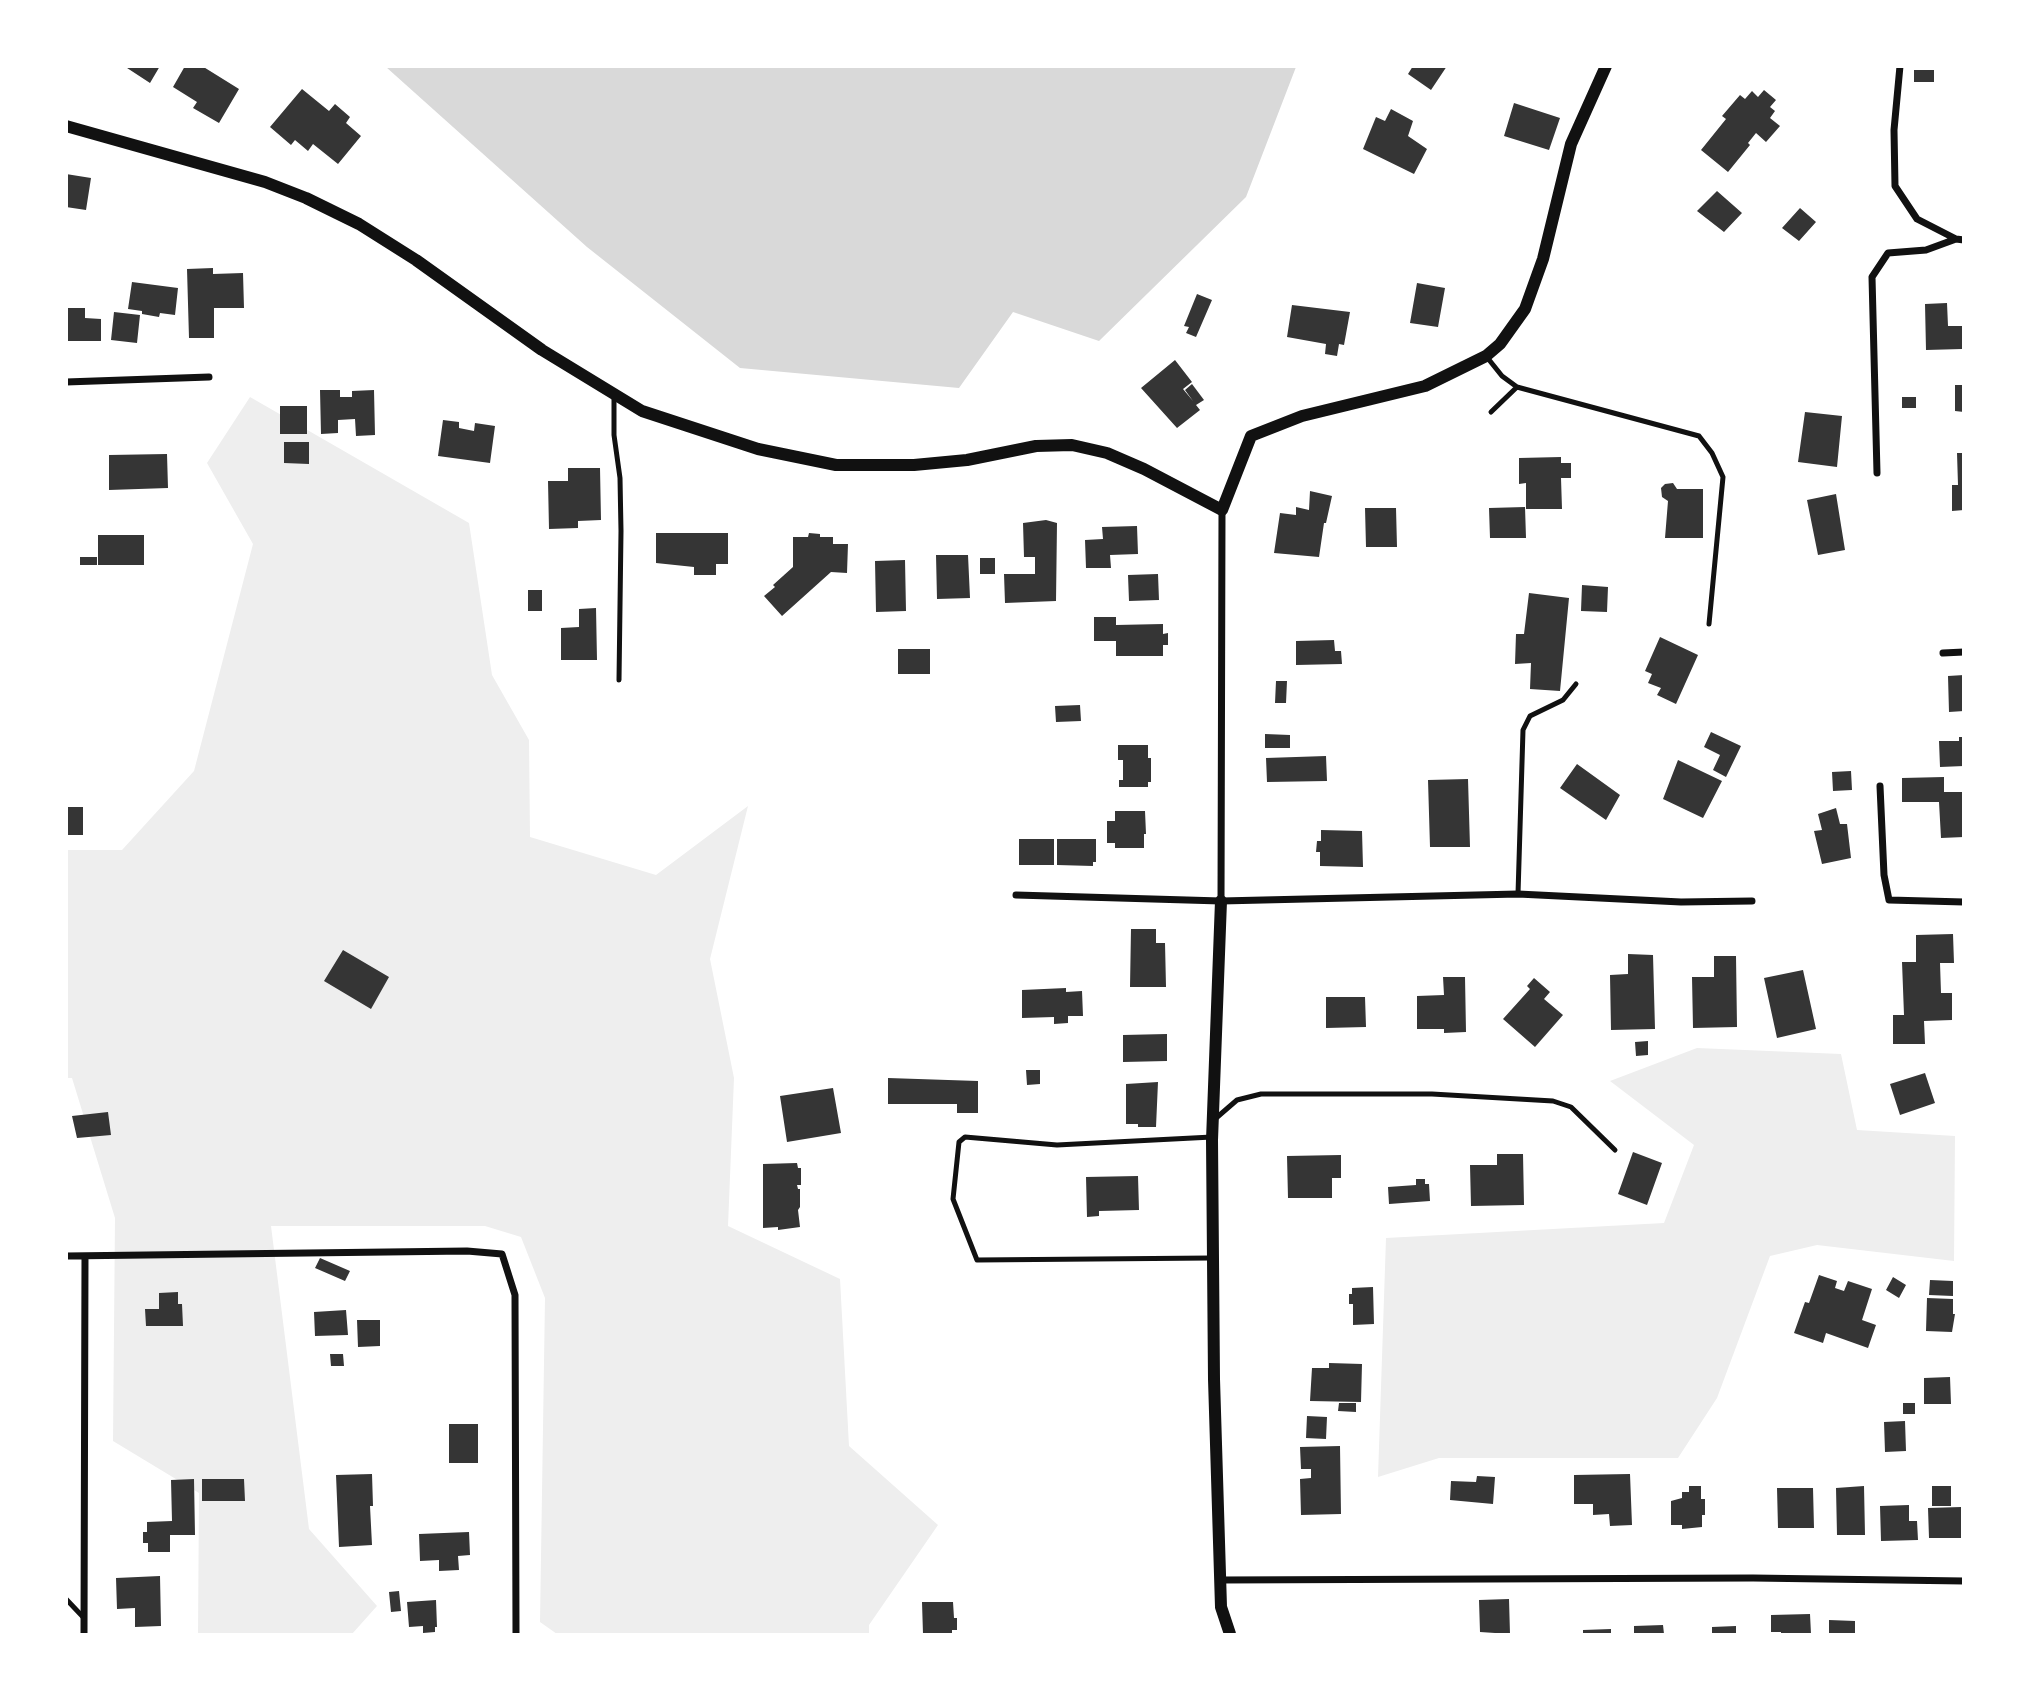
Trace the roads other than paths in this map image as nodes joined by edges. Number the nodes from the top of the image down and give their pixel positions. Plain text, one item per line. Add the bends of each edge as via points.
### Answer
1 (1606, 66) edge
2 (1900, 66) edge
3 (66, 126) edge
4 (1960, 240) edge
5 (1486, 356) junction
6 (209, 377) dead end
7 (66, 382) edge
8 (1517, 387) junction
9 (614, 394) junction
10 (1491, 412) dead end
11 (1877, 473) dead end
12 (1222, 510) junction
13 (1709, 624) dead end
14 (1964, 652) edge
15 (1943, 653) dead end
16 (619, 680) dead end
17 (1576, 684) dead end
18 (1880, 786) dead end
19 (1518, 894) junction
20 (1016, 895) dead end
21 (1221, 901) junction
22 (1752, 901) dead end
23 (1964, 902) edge
24 (1213, 1121) junction
25 (1212, 1137) junction
26 (1615, 1150) dead end
27 (66, 1256) edge
28 (85, 1256) junction
29 (1213, 1258) junction
30 (1221, 1580) junction
31 (1964, 1581) edge
32 (66, 1599) edge
33 (84, 1618) junction
34 (84, 1634) edge
35 (516, 1634) edge
36 (1230, 1634) edge

1 - 5 street via 1571,144 1543,259 1525,309
2 - 4 street via 1895,186 1917,219
3 - 9 street via 265,182 306,198 416,260 542,350
4 - 11 street via 1926,250 1888,253 1872,277
5 - 8 lane
5 - 12 street via 1425,386 1301,416 1251,436
6 - 7 street
8 - 10 lane
8 - 13 lane via 1699,436 1723,477
9 - 12 street via 642,411 758,449 836,465 914,465 1036,446 1072,445 1107,453
9 - 16 lane via 621,531
12 - 21 street
14 - 15 street
17 - 19 lane via 1563,699 1530,716 1523,730
18 - 23 street via 1889,900
19 - 21 street
19 - 22 street
20 - 21 street
21 - 24 street
24 - 25 street
24 - 26 lane via 1237,1100 1261,1094 1432,1094 1553,1101 1571,1107
25 - 29 street
25 - 29 lane via 1057,1145 965,1137 959,1142 953,1199 976,1260
27 - 28 street
28 - 33 street
28 - 35 street via 502,1254 515,1295
29 - 30 street
30 - 31 street
30 - 36 street via 1221,1607
32 - 33 lane
33 - 34 street

